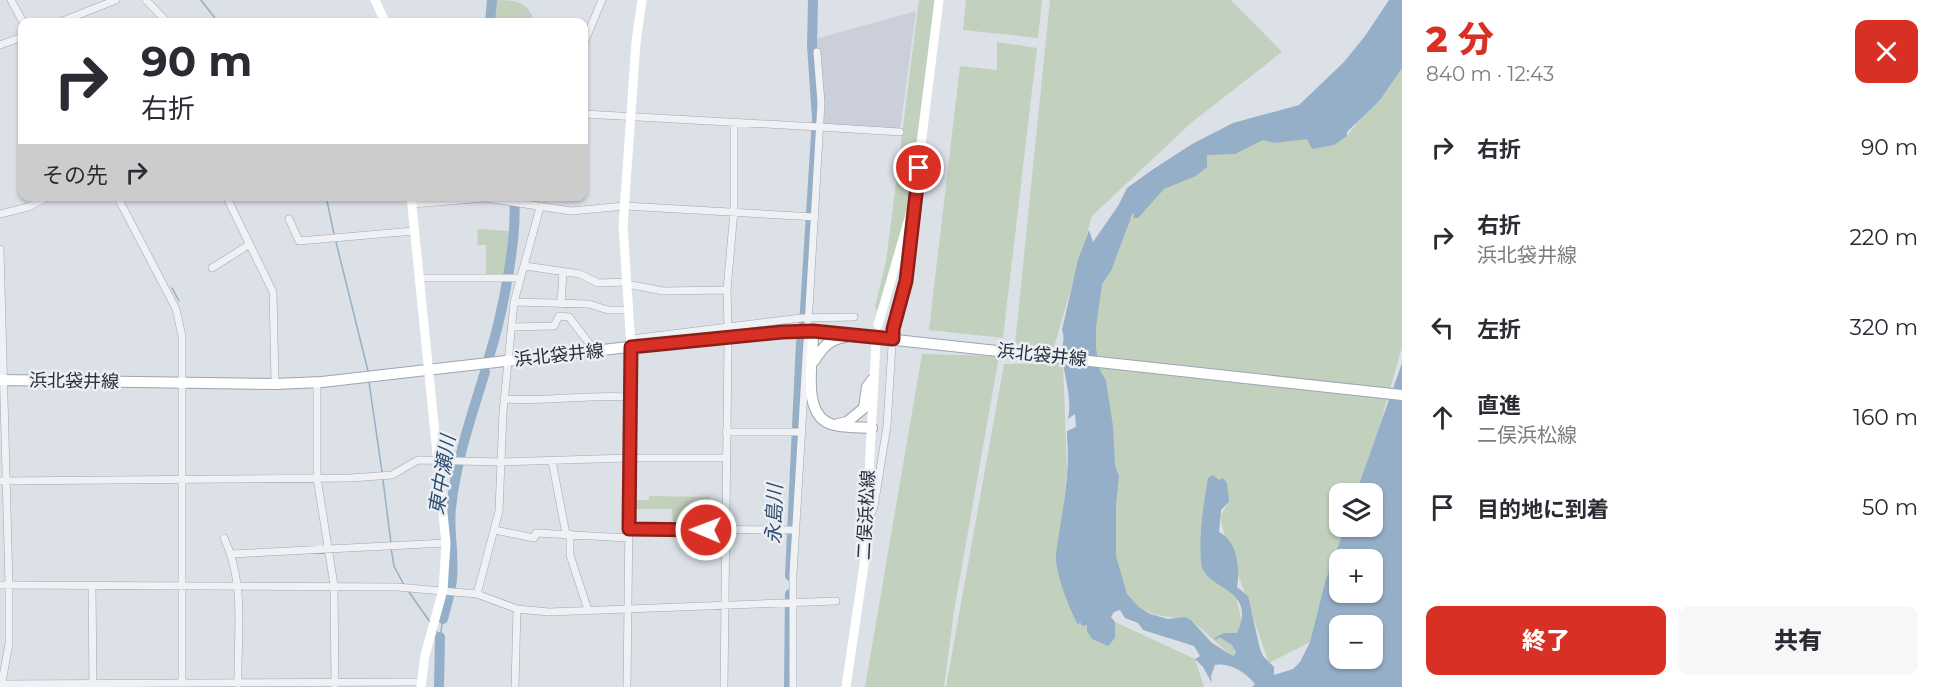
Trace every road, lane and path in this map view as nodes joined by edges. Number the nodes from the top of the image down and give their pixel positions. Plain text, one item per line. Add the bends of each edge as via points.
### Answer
1 (11, 0) edge
2 (116, 0) edge
3 (146, 0) edge
4 (375, 0) edge
5 (602, 0) edge
6 (642, 0) edge
7 (939, 0) edge
8 (21, 18) edge
9 (70, 18) edge
10 (163, 18) edge
11 (383, 18) edge
12 (588, 33) edge
13 (18, 38) edge
14 (0, 45) edge
15 (817, 52) dead end
16 (588, 114) edge
17 (630, 116) junction
18 (734, 123) junction
19 (818, 127) junction
20 (900, 132) dead end
21 (40, 201) edge
22 (120, 201) edge
23 (228, 201) edge
24 (412, 201) edge
25 (507, 201) edge
26 (625, 206) junction
27 (913, 208) junction
28 (734, 211) junction
29 (539, 212) dead end
30 (0, 214) edge
31 (812, 216) junction
32 (289, 219) dead end
33 (414, 231) junction
34 (250, 244) junction
35 (0, 249) edge
36 (525, 266) junction
37 (212, 268) dead end
38 (563, 272) junction
39 (420, 278) junction
40 (521, 278) junction
41 (627, 283) junction
42 (727, 290) junction
43 (514, 302) junction
44 (561, 304) junction
45 (629, 310) junction
46 (854, 317) dead end
47 (808, 322) junction
48 (878, 326) dead end
49 (511, 327) junction
50 (728, 329) junction
51 (871, 340) junction
52 (897, 340) junction
53 (728, 342) dead end
54 (807, 342) dead end
55 (631, 343) junction
56 (595, 351) junction
57 (507, 361) junction
58 (814, 361) junction
59 (428, 371) junction
60 (2, 380) edge
61 (873, 380) junction
62 (182, 383) junction
63 (317, 383) junction
64 (275, 384) junction
65 (1402, 395) edge
66 (629, 397) junction
67 (504, 399) junction
68 (832, 425) junction
69 (872, 428) junction
70 (726, 432) junction
71 (800, 432) junction
72 (628, 458) junction
73 (726, 458) junction
74 (438, 459) junction
75 (552, 461) junction
76 (500, 462) junction
77 (317, 478) junction
78 (182, 480) junction
79 (3, 481) edge
80 (867, 524) junction
81 (629, 529) junction
82 (495, 530) junction
83 (794, 530) junction
84 (726, 531) junction
85 (568, 534) junction
86 (224, 538) dead end
87 (629, 538) junction
88 (446, 543) junction
89 (328, 547) junction
90 (232, 554) junction
91 (239, 584) junction
92 (0, 585) edge
93 (9, 585) junction
94 (92, 585) junction
95 (183, 585) junction
96 (334, 585) junction
97 (443, 590) junction
98 (477, 594) junction
99 (836, 601) dead end
100 (791, 603) junction
101 (725, 606) junction
102 (517, 609) junction
103 (628, 609) junction
104 (588, 610) junction
105 (1, 685) edge
106 (93, 685) edge
107 (182, 685) edge
108 (238, 685) edge
109 (335, 685) edge
110 (421, 685) edge
111 (515, 687) edge
112 (627, 687) edge
113 (724, 687) edge
114 (793, 687) edge
115 (846, 687) edge

1 - 8 street
2 - 9 street
3 - 10 street
4 - 11 street
5 - 12 street
6 - 17 street
7 - 27 street
13 - 14 street
15 - 19 street via 821,103
16 - 17 street
17 - 18 street
17 - 26 street
18 - 19 street
18 - 28 street
19 - 20 street
19 - 31 street
21 - 30 street
22 - 62 street via 176,309 182,336
23 - 34 street
24 - 33 street
25 - 26 street via 585,212
26 - 28 street
26 - 41 street
27 - 48 street
27 - 52 street via 906,281 893,329
28 - 31 street
28 - 42 street
29 - 36 street
31 - 47 street
32 - 33 street via 299,241
33 - 39 street
34 - 37 street
34 - 64 street via 273,292
35 - 60 street
36 - 38 street
36 - 40 street
38 - 41 street via 580,274 598,283
38 - 44 street
39 - 40 street
39 - 59 street
40 - 43 street
41 - 42 street via 672,291
41 - 45 street
42 - 50 street
43 - 44 street
43 - 49 street
44 - 45 street via 589,303 608,310
45 - 55 street
46 - 47 street
47 - 50 street
47 - 51 main road, 浜北袋井線
47 - 55 main road, 浜北袋井線 via 751,333
47 - 58 main road
49 - 56 street via 554,326 560,316 569,317
49 - 57 street
50 - 55 street
51 - 52 main road, 浜北袋井線
51 - 58 main road via 831,340
51 - 61 street, 二俣浜松線
52 - 65 main road, 浜北袋井線
52 - 80 street via 874,507
53 - 70 street
54 - 71 street
55 - 56 main road, 浜北袋井線
55 - 66 street
56 - 57 main road, 浜北袋井線
57 - 59 main road, 浜北袋井線
57 - 67 street
58 - 68 main road via 810,394 813,407 822,420
59 - 63 main road, 浜北袋井線
59 - 74 street
60 - 62 main road, 浜北袋井線
60 - 79 street
61 - 68 main road via 867,387 864,408 847,422
61 - 69 street, 二俣浜松線
62 - 64 main road, 浜北袋井線
62 - 78 street
63 - 64 main road, 浜北袋井線
63 - 77 street
66 - 67 street
66 - 72 street
67 - 76 street
68 - 69 main road
69 - 80 street, 二俣浜松線
70 - 71 street
70 - 73 street
71 - 83 street
72 - 73 street
72 - 75 street
72 - 81 street
73 - 84 street
74 - 76 street
74 - 77 street via 418,460 382,476
74 - 88 street
75 - 76 street
75 - 85 street
76 - 82 street
77 - 78 street
77 - 89 street
78 - 79 street
78 - 95 street
79 - 93 street
80 - 115 street, 二俣浜松線 via 861,596
81 - 84 street
81 - 87 street
82 - 85 street via 534,538 536,533
82 - 98 street
83 - 84 street
83 - 100 street
84 - 101 street
85 - 87 street
85 - 104 street via 570,555
86 - 90 street
87 - 103 street
88 - 89 street
88 - 97 street
89 - 90 street
89 - 96 street
90 - 91 street
91 - 95 street
91 - 96 street
91 - 108 street
92 - 93 street
93 - 94 street
93 - 105 street via 9,644
94 - 95 street
94 - 106 street
95 - 107 street
96 - 97 street
96 - 109 street
97 - 98 street
97 - 110 street
98 - 102 street
99 - 100 street
100 - 101 street
100 - 114 street
101 - 103 street
101 - 113 street
102 - 104 street
102 - 111 street
103 - 104 street
103 - 112 street
105 - 106 street
106 - 107 street
107 - 108 street
108 - 109 street
109 - 110 street

